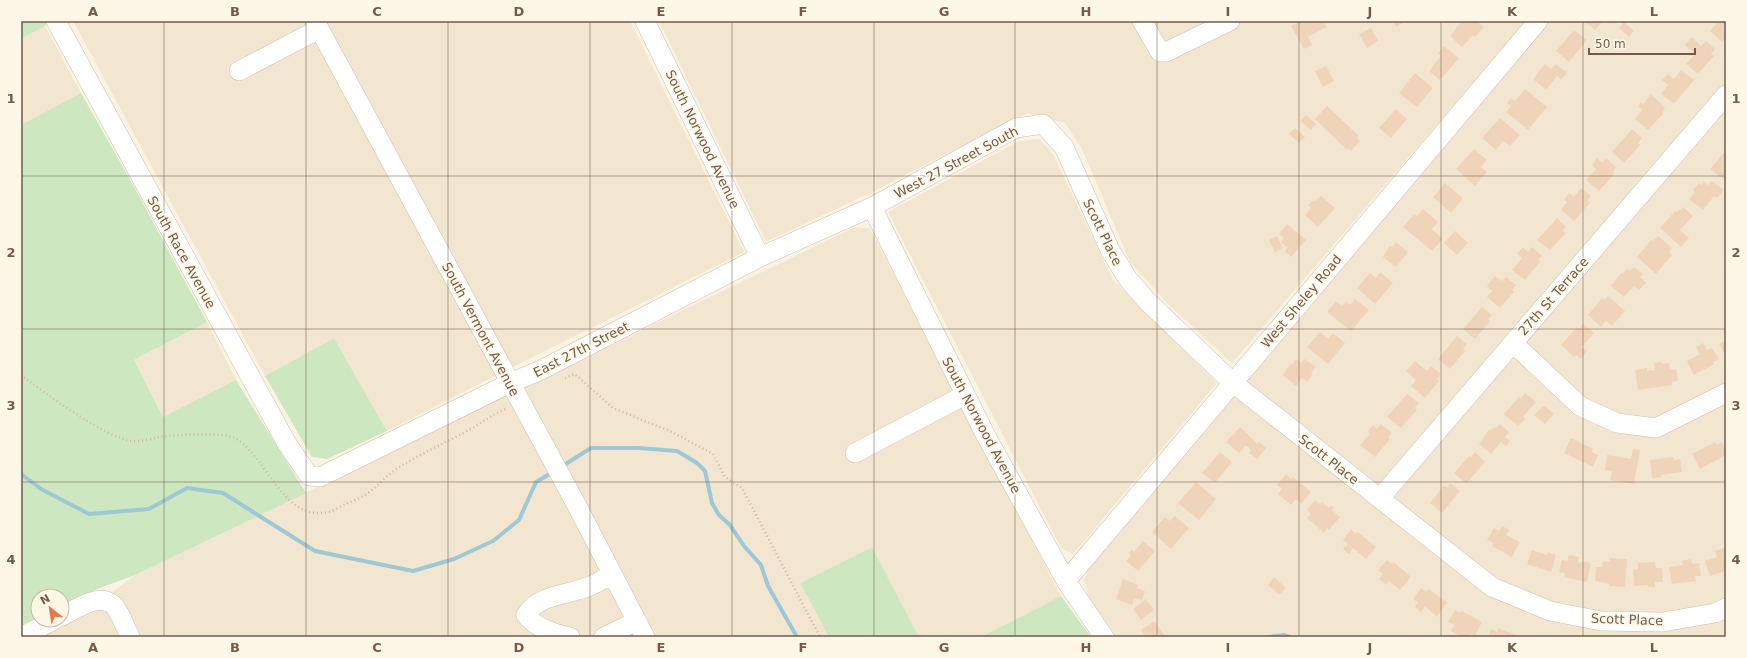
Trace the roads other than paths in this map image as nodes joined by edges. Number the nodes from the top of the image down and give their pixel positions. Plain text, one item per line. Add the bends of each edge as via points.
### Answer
1 (56, 21) edge
2 (645, 21) edge
3 (1142, 21) edge
4 (1230, 21) edge
5 (1538, 21) edge
6 (317, 25) edge
7 (239, 71) dead end
8 (1726, 95) edge
9 (1044, 124) joint
10 (872, 207) junction
11 (760, 257) junction
12 (1513, 343) junction
13 (1232, 382) junction
14 (513, 388) junction
15 (1726, 393) edge
16 (965, 395) junction
17 (855, 453) dead end
18 (313, 476) joint
19 (1380, 498) junction
20 (612, 574) junction
21 (1066, 581) junction
22 (1726, 608) edge
23 (70, 612) edge
24 (38, 628) edge
25 (641, 629) edge
26 (21, 637) edge
27 (130, 637) edge
28 (570, 637) edge
29 (604, 637) edge
30 (1104, 637) edge

1 - 18 street, South Race Avenue via 286,442 309,476
2 - 11 street, South Norwood Avenue
3 - 4 street via 1160,52 1166,52
5 - 13 street, West Sheley Road
6 - 7 street
6 - 14 street, South Vermont Avenue
8 - 12 street, 27th St Terrace
9 - 10 street, West 27 Street South via 1016,128
9 - 13 street, Scott Place via 1064,147 1110,250 1128,279 1146,301
10 - 11 street, West 27 Street South
10 - 16 street, South Norwood Avenue
11 - 14 street, East 27th Street via 539,371
12 - 15 street via 1580,406 1617,423 1656,428
12 - 19 street, 27th St Terrace
13 - 19 street, Scott Place
13 - 21 street, West Sheley Road
14 - 18 street, East 27th Street via 320,477
14 - 20 street, South Vermont Avenue
16 - 17 street
16 - 21 street, South Norwood Avenue
19 - 22 street, Scott Place via 1492,587 1550,611 1601,621 1663,622 1715,613
20 - 25 street, South Vermont Avenue
20 - 28 street via 591,586 548,598 529,609 526,615 531,621
21 - 30 street, South Norwood Avenue
23 - 27 street via 97,601 108,602 113,605
24 - 26 street
25 - 29 street

